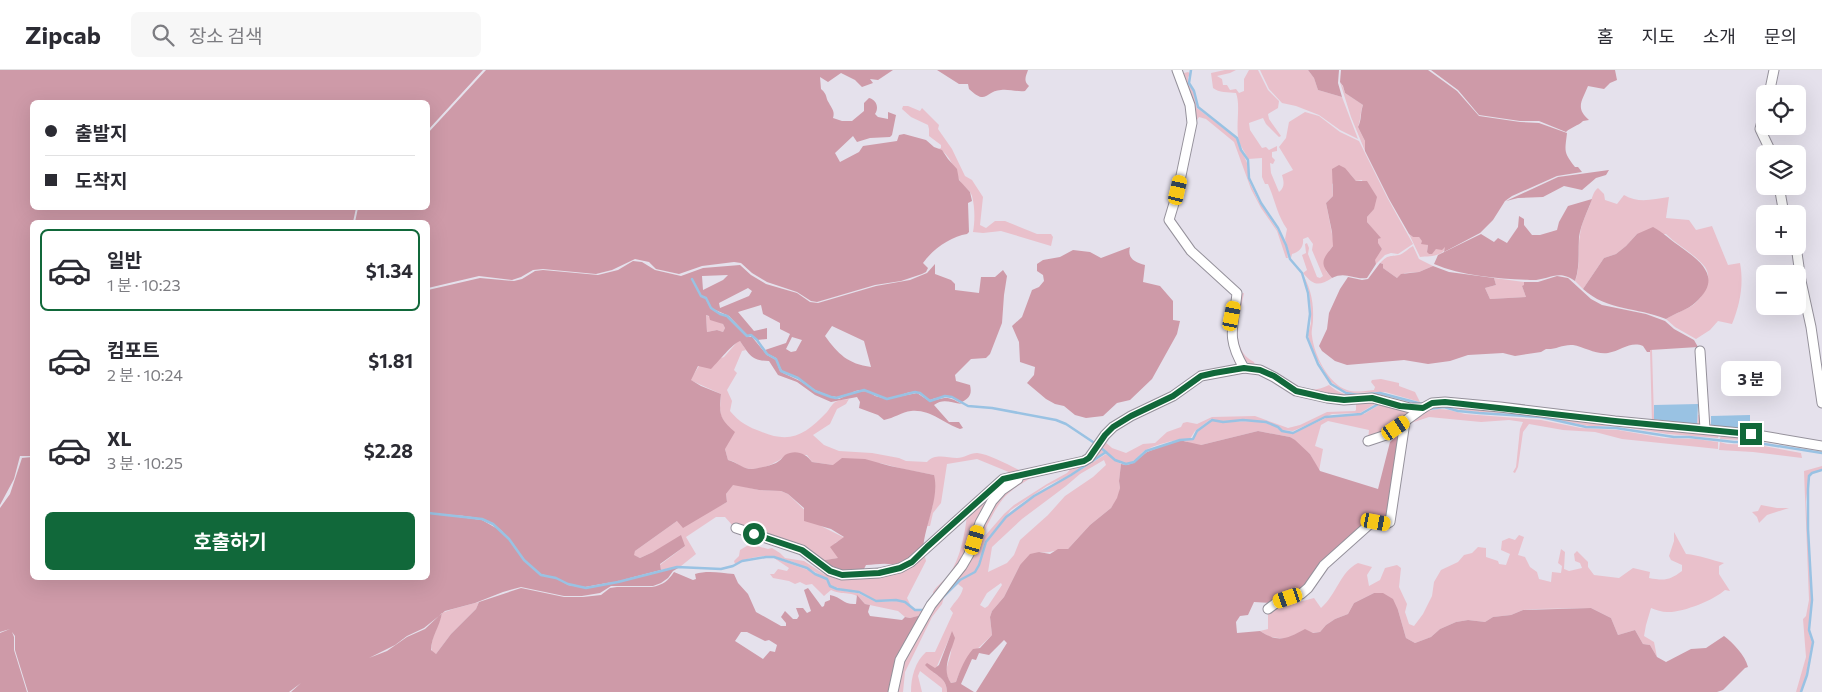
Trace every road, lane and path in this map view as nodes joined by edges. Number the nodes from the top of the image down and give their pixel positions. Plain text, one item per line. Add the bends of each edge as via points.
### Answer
1 (1177, 70) edge
2 (1774, 70) edge
3 (1771, 85) edge
4 (1797, 255) edge
5 (1700, 351) dead end
6 (1244, 368) junction
7 (1822, 403) edge
8 (1423, 408) junction
9 (1406, 422) junction
10 (1705, 430) junction
11 (1368, 441) dead end
12 (1822, 446) edge
13 (1029, 473) junction
14 (736, 528) dead end
15 (1268, 608) dead end
16 (893, 692) edge

1 - 6 street via 1190,105 1192,123 1169,220 1191,251 1236,293 1232,332 1235,351
2 - 3 street
4 - 7 street
5 - 10 street
6 - 8 street via 1260,370 1296,391 1308,394 1344,400 1372,398
6 - 13 street via 1201,376 1173,396 1131,416 1113,427 1084,461
8 - 9 street
8 - 10 street via 1445,402
9 - 11 street via 1386,435
9 - 15 street via 1390,522 1371,523 1324,565 1301,594
10 - 12 street
13 - 14 street via 1003,479 912,562 879,573 836,574 802,550
13 - 16 street via 1012,482 992,501 980,523 970,554 937,596 900,660

